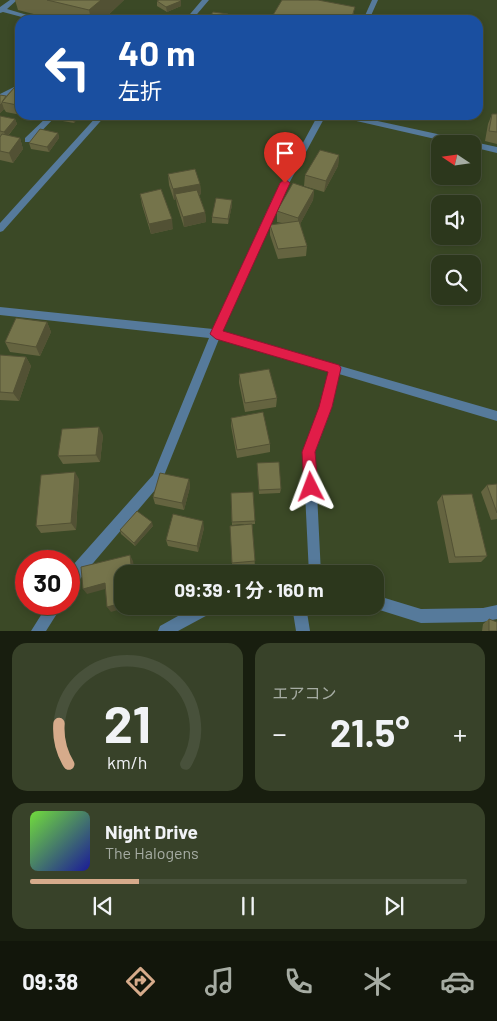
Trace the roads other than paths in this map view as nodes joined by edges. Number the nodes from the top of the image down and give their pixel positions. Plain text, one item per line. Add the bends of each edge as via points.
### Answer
1 (14, 0) edge
2 (206, 0) edge
3 (375, 0) edge
4 (1, 10) edge
5 (21, 15) edge
6 (192, 15) edge
7 (368, 15) edge
8 (15, 89) edge
9 (0, 97) edge
10 (48, 120) edge
11 (98, 120) edge
12 (319, 120) edge
13 (362, 120) edge
14 (431, 135) edge
15 (28, 140) dead end
16 (481, 146) edge
17 (497, 150) edge
18 (0, 230) edge
19 (0, 311) edge
20 (216, 334) junction
21 (335, 368) junction
22 (497, 416) edge
23 (315, 565) edge
24 (80, 568) edge
25 (384, 605) edge
26 (497, 612) edge
27 (49, 615) edge
28 (193, 615) edge
29 (300, 615) edge
30 (38, 631) edge
31 (164, 631) edge
32 (303, 631) edge

1 - 4 street
2 - 6 street
3 - 7 street
4 - 5 street
8 - 9 street
10 - 15 street
11 - 18 street
12 - 20 street via 276,200
13 - 14 street
16 - 17 street
19 - 20 street
20 - 21 street
20 - 24 street via 157,479
21 - 22 street
21 - 23 street via 326,407 309,452
25 - 26 street via 421,616
27 - 30 street
28 - 31 street
29 - 32 street

